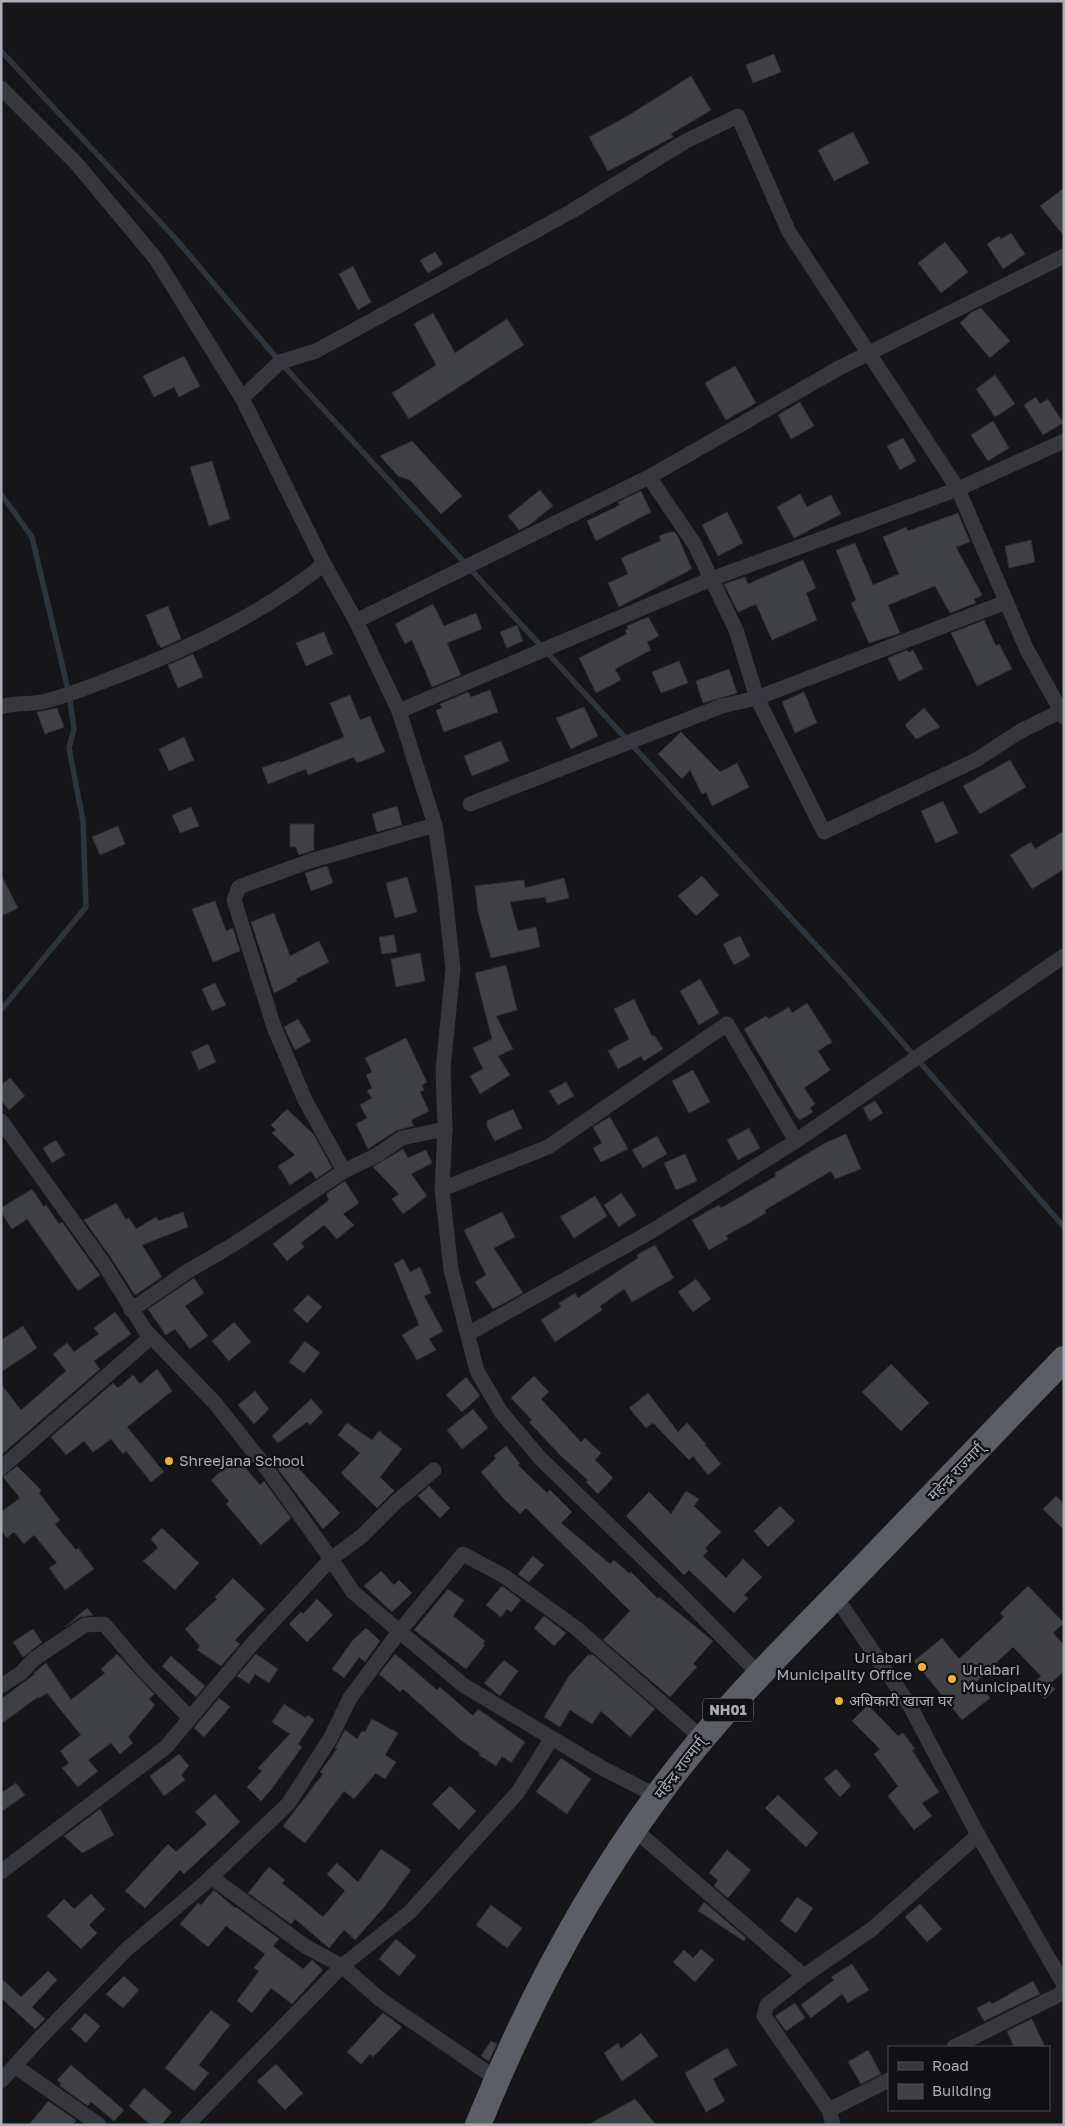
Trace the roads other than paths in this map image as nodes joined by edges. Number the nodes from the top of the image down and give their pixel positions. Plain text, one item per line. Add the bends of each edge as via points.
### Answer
1 (1, 88) edge
2 (1064, 256) edge
3 (869, 353) junction
4 (242, 398) junction
5 (1064, 441) edge
6 (649, 477) junction
7 (958, 488) junction
8 (324, 564) junction
9 (711, 579) junction
10 (1006, 602) junction
11 (356, 621) junction
12 (757, 698) junction
13 (1, 707) edge
14 (399, 710) junction
15 (1063, 713) edge
16 (470, 804) dead end
17 (434, 825) junction
18 (1064, 956) edge
19 (1, 1121) edge
20 (445, 1129) junction
21 (796, 1141) junction
22 (344, 1171) junction
23 (442, 1189) junction
24 (131, 1310) junction
25 (468, 1334) junction
26 (151, 1337) junction
27 (1064, 1359) edge
28 (1, 1468) edge
29 (434, 1470) dead end
30 (331, 1558) junction
31 (835, 1596) junction
32 (400, 1632) junction
33 (759, 1674) junction
34 (1, 1686) edge
35 (190, 1718) junction
36 (552, 1738) junction
37 (703, 1738) junction
38 (657, 1796) junction
39 (634, 1830) junction
40 (978, 1835) junction
41 (1, 1872) edge
42 (211, 1877) junction
43 (342, 1966) junction
44 (804, 1976) junction
45 (1064, 1985) edge
46 (1064, 1992) edge
47 (956, 2046) edge
48 (15, 2066) junction
49 (497, 2079) junction
50 (1, 2081) edge
51 (888, 2081) edge
52 (831, 2117) edge
53 (99, 2125) edge
54 (186, 2125) edge
55 (478, 2125) edge

1 - 4 street via 76,163 156,259
2 - 3 street
3 - 4 street via 789,232 738,116 686,141 572,211 316,351 280,362
3 - 6 street
3 - 7 street
4 - 8 street
5 - 7 street
6 - 9 street via 695,545
6 - 11 street
7 - 9 street
7 - 10 street
8 - 11 street
8 - 13 street via 298,585 206,638 149,664 44,702
9 - 12 street via 736,630
9 - 14 street
10 - 12 street
10 - 15 street via 1026,648
11 - 14 street
12 - 15 street via 824,832 976,760 1019,732
12 - 16 street via 722,706
14 - 17 street
17 - 20 street via 452,969 442,1069
17 - 22 street via 310,861 239,887 234,900 274,1027 305,1100
18 - 21 street
19 - 24 street via 104,1264
20 - 22 street via 402,1138
20 - 23 street
21 - 23 street via 727,1024 548,1147
21 - 25 street via 652,1231
22 - 24 street
23 - 25 street via 452,1270
24 - 26 street
25 - 33 street via 477,1371 507,1419 540,1458
26 - 28 street
26 - 30 street via 215,1403
27 - 31 highway, महेन्द्र राज्मार्ग् / NH01
29 - 30 street via 362,1536
30 - 32 street via 353,1592
30 - 35 street
31 - 33 highway, महेन्द्र राज्मार्ग् / NH01
31 - 40 street via 910,1706
32 - 36 street via 463,1685
32 - 37 street via 463,1554 504,1576 576,1628
32 - 42 street via 350,1698 330,1739 288,1804
33 - 37 highway, महेन्द्र राज्मार्ग् / NH01
34 - 35 street via 85,1625 104,1624
35 - 41 street via 166,1746
36 - 38 street
36 - 43 street via 518,1792 410,1912
37 - 38 highway, महेन्द्र राज्मार्ग् / NH01
38 - 39 highway, महेन्द्र राज्मार्ग् / NH01
39 - 44 street
39 - 49 highway, महेन्द्र राज्मार्ग् / NH01 via 567,1935
40 - 44 street via 872,1929
40 - 45 street
42 - 43 street via 305,1946
42 - 48 street via 127,1949
43 - 49 street via 381,2000
43 - 54 street
44 - 52 street via 767,2005 764,2016
46 - 47 street
48 - 50 street
48 - 53 street
49 - 55 highway, महेन्द्र राज्मार्ग् / NH01
51 - 52 street

